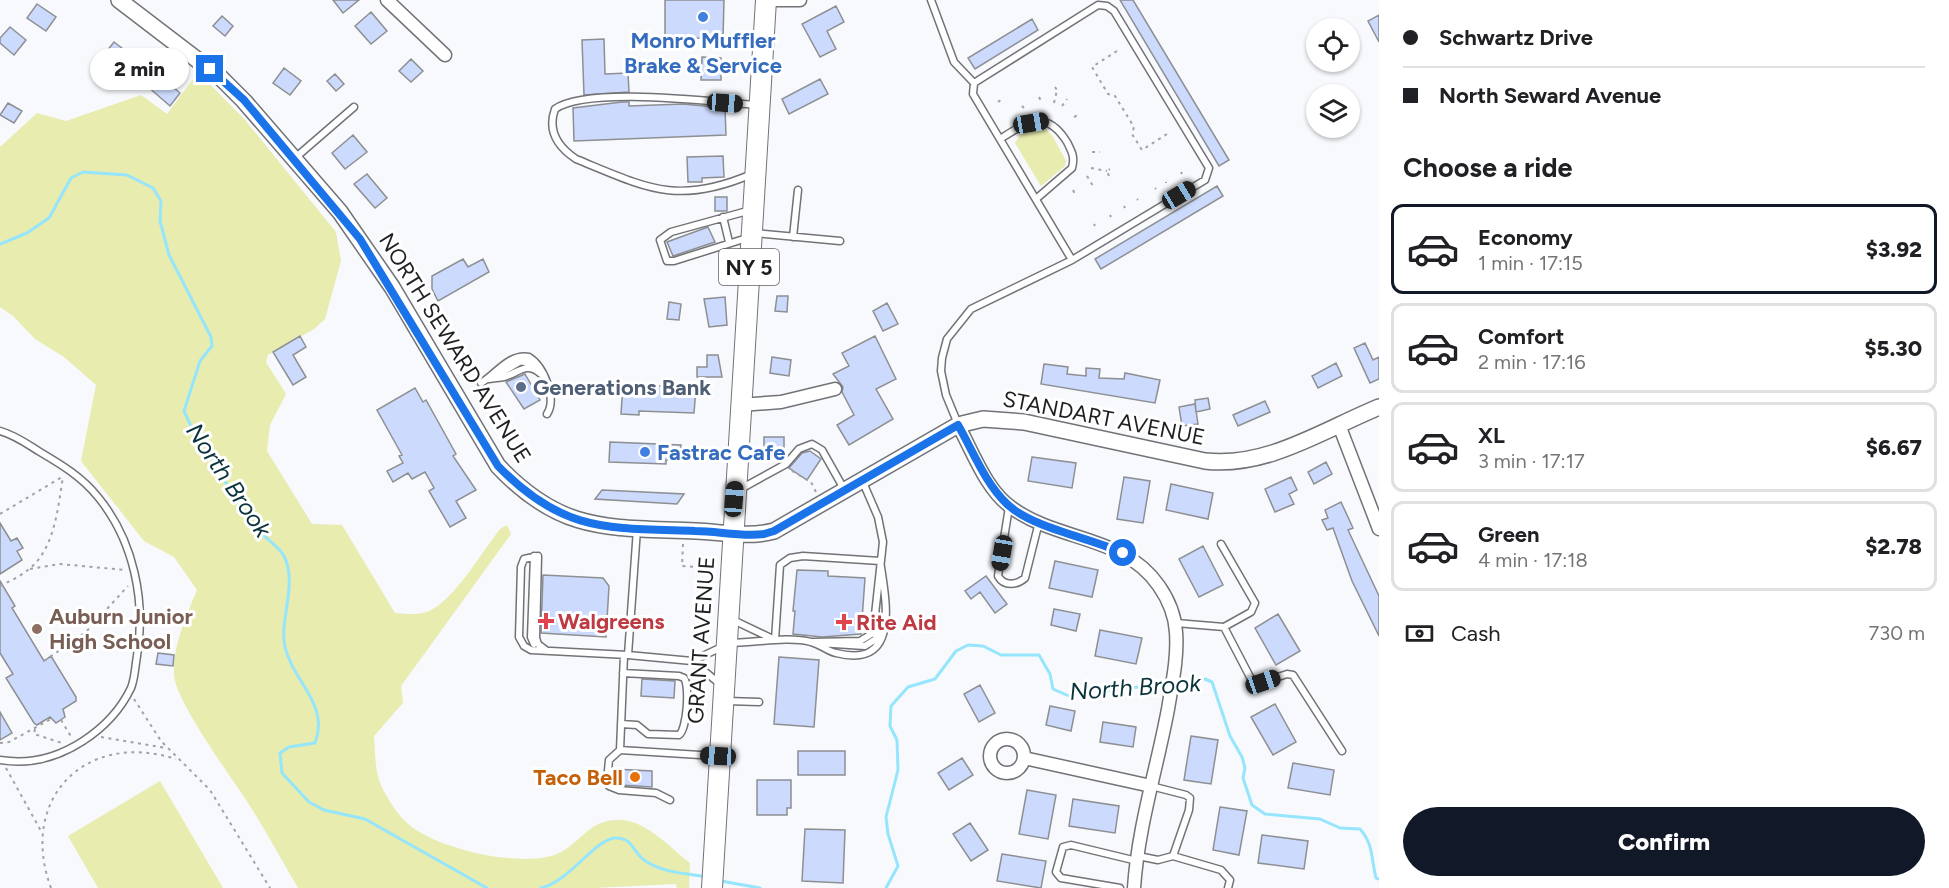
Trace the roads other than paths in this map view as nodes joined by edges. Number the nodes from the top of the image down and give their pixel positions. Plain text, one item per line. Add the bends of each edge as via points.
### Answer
1 (119, 0) edge
2 (387, 0) edge
3 (766, 0) edge
4 (772, 0) edge
5 (800, 0) edge
6 (931, 0) edge
7 (445, 55) dead end
8 (974, 83) junction
9 (759, 105) junction
10 (354, 107) dead end
11 (1000, 139) junction
12 (294, 158) junction
13 (755, 172) junction
14 (798, 190) dead end
15 (1036, 199) junction
16 (753, 210) junction
17 (723, 217) junction
18 (751, 235) junction
19 (793, 237) junction
20 (840, 241) dead end
21 (729, 243) junction
22 (1072, 260) junction
23 (542, 375) junction
24 (489, 379) junction
25 (481, 383) dead end
26 (835, 389) dead end
27 (740, 405) junction
28 (1379, 407) edge
29 (547, 414) dead end
30 (958, 425) junction
31 (1339, 425) junction
32 (0, 431) edge
33 (861, 480) junction
34 (746, 486) dead end
35 (844, 490) junction
36 (1010, 506) junction
37 (1039, 521) junction
38 (637, 529) junction
39 (1379, 529) edge
40 (732, 534) junction
41 (1221, 544) dead end
42 (880, 561) junction
43 (727, 618) junction
44 (1175, 623) junction
45 (1224, 627) junction
46 (774, 640) junction
47 (812, 642) junction
48 (725, 644) junction
49 (544, 650) junction
50 (626, 655) junction
51 (692, 661) junction
52 (623, 673) junction
53 (722, 694) junction
54 (759, 702) dead end
55 (621, 724) junction
56 (620, 750) junction
57 (1342, 751) dead end
58 (718, 756) junction
59 (1024, 758) dead end
60 (1, 761) edge
61 (1151, 786) junction
62 (670, 800) dead end
63 (1173, 856) junction
64 (1138, 858) junction
65 (712, 888) edge
66 (1120, 888) edge
67 (1134, 888) edge
68 (1228, 888) edge

1 - 12 street, NORTH SEWARD AVENUE via 221,78
2 - 7 street
3 - 9 highway, GRANT AVENUE / NY 5
4 - 5 street
6 - 8 lane via 954,62
8 - 11 lane via 973,94
8 - 22 lane via 1098,5 1107,6 1114,11 1209,168 1205,180
9 - 13 highway, GRANT AVENUE / NY 5
9 - 13 lane via 576,99 555,109 551,119 551,130 565,152 660,191 699,191
10 - 12 lane
11 - 15 lane
11 - 15 lane via 1031,123 1044,121 1058,128 1065,139 1073,153 1072,168
12 - 38 street, NORTH SEWARD AVENUE via 360,239 498,466 520,488 569,518 596,526
13 - 16 highway, GRANT AVENUE / NY 5
14 - 19 lane
15 - 22 lane
16 - 17 lane
16 - 18 highway, GRANT AVENUE / NY 5
17 - 21 lane
17 - 21 lane via 671,232 660,240 667,261
18 - 19 lane
18 - 21 lane
18 - 27 highway, GRANT AVENUE / NY 5
19 - 20 lane
22 - 30 lane via 971,309 957,324 947,339 941,371
23 - 24 lane via 536,369 523,367 505,377
23 - 24 lane via 534,360 524,356 494,370
23 - 29 lane via 552,401
24 - 25 lane
26 - 27 street via 781,402
27 - 40 highway, GRANT AVENUE / NY 5
28 - 31 street, STANDART AVENUE
30 - 31 street, STANDART AVENUE via 983,419 1013,421 1217,462 1268,455
30 - 33 street, STANDART AVENUE
30 - 36 street via 986,477
31 - 39 street
32 - 60 lane via 72,471 90,487 124,539 140,597 140,637 130,688 112,718 91,736 52,757 32,762
33 - 35 street, STANDART AVENUE
33 - 42 lane via 878,517 883,542
34 - 35 lane via 812,444 822,450
35 - 40 street, STANDART AVENUE via 774,531
36 - 37 street
36 - 37 lane via 998,576 1004,582 1015,584 1025,578
37 - 44 street via 1111,547 1136,561 1162,590
38 - 40 street, NORTH SEWARD AVENUE
38 - 50 lane
40 - 43 highway, GRANT AVENUE / NY 5
41 - 45 lane via 1255,603 1251,612
42 - 46 lane via 803,556 780,565
42 - 47 lane via 871,637 861,641
42 - 47 lane via 885,592 883,638 878,649 859,656 835,653
43 - 46 lane
43 - 48 highway, GRANT AVENUE / NY 5
44 - 45 lane
44 - 61 street via 1174,676
45 - 57 lane via 1253,682 1293,675
46 - 47 lane
46 - 48 lane
48 - 51 lane
48 - 53 highway, GRANT AVENUE / NY 5
49 - 49 lane via 536,638 536,556 524,559 521,567 519,636 524,646
49 - 50 lane
50 - 51 lane
50 - 52 lane
51 - 53 lane
52 - 55 lane
52 - 55 lane via 679,676 687,686 684,729 679,735 648,734 637,725
53 - 54 lane
53 - 58 highway, GRANT AVENUE / NY 5
55 - 56 lane
56 - 58 lane
56 - 62 lane via 609,760 609,786 656,793
58 - 65 highway, GRANT AVENUE / NY 5
59 - 61 street
61 - 63 lane via 1190,798
61 - 64 street
63 - 64 lane via 1158,860
63 - 68 lane via 1221,870 1230,880
64 - 66 lane via 1071,845 1063,847 1056,872 1061,878
64 - 67 street

